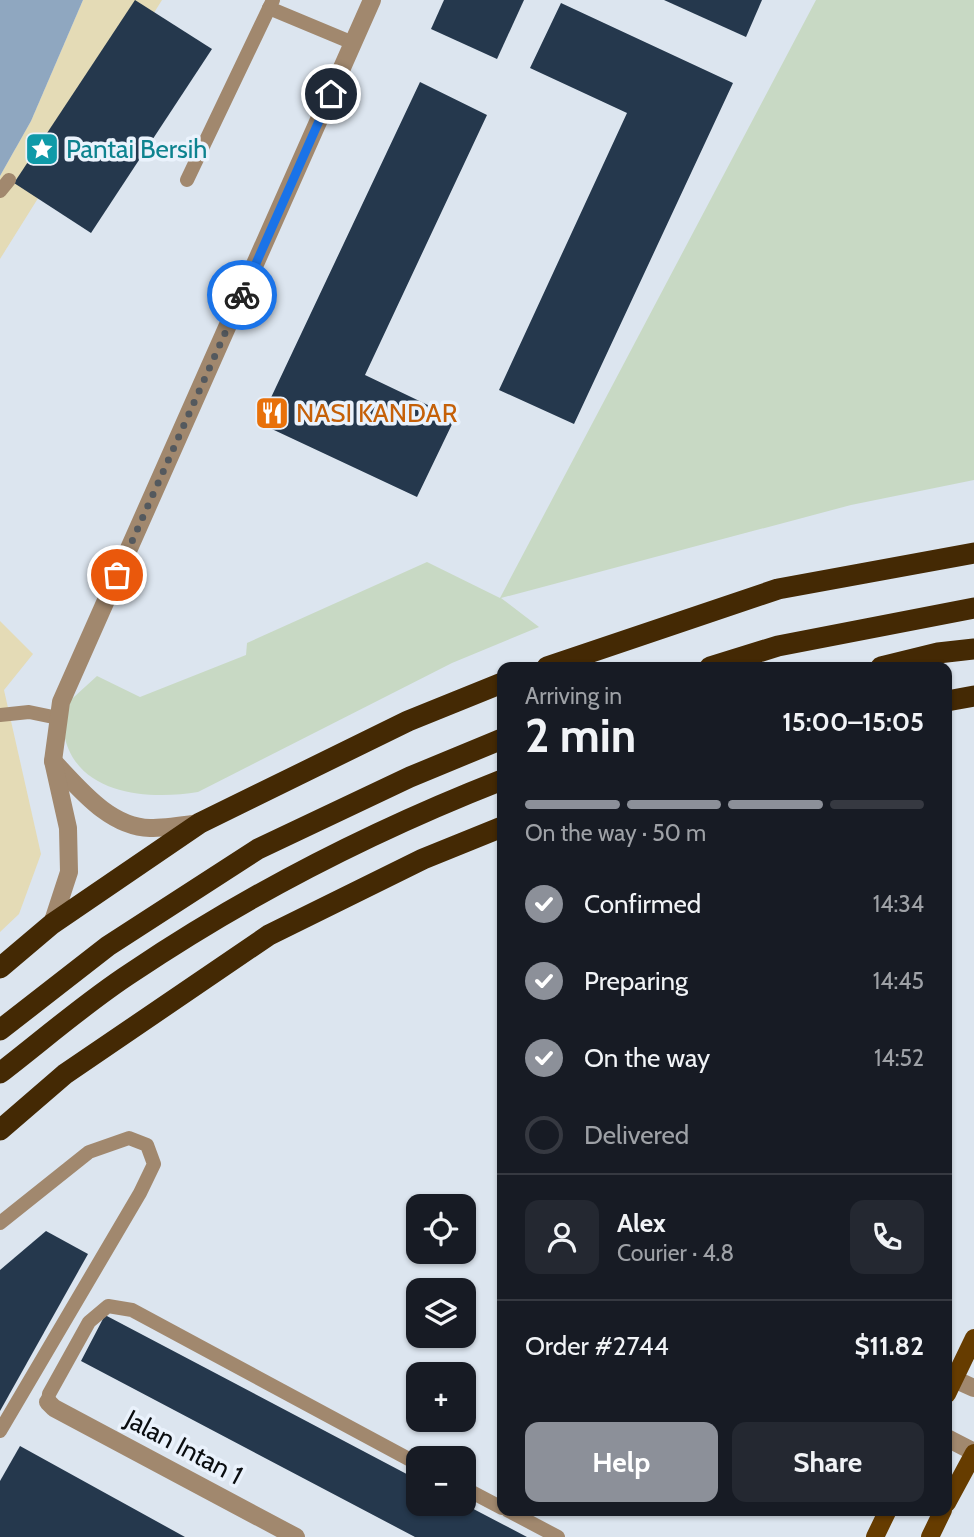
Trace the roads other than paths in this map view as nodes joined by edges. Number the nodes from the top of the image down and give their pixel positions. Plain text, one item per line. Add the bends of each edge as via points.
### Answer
1 (372, 0) edge
2 (271, 4) edge
3 (353, 43) junction
4 (187, 180) dead end
5 (974, 553) edge
6 (974, 608) edge
7 (974, 649) edge
8 (562, 662) edge
9 (726, 662) edge
10 (901, 662) edge
11 (497, 685) edge
12 (974, 696) edge
13 (952, 700) edge
14 (0, 716) edge
15 (58, 718) junction
16 (497, 740) edge
17 (53, 761) junction
18 (497, 782) edge
19 (200, 823) junction
20 (497, 829) edge
21 (52, 924) junction
22 (0, 968) edge
23 (0, 1030) edge
24 (0, 1073) edge
25 (0, 1130) edge
26 (0, 1223) edge
27 (974, 1338) edge
28 (952, 1384) edge
29 (952, 1386) edge
30 (974, 1388) edge
31 (48, 1402) joint
32 (0, 1431) edge
33 (952, 1441) edge
34 (974, 1452) edge
35 (406, 1458) edge
36 (476, 1494) edge
37 (952, 1494) edge
38 (497, 1505) edge
39 (518, 1516) edge
40 (885, 1516) edge
41 (940, 1516) edge
42 (296, 1537) edge
43 (558, 1537) edge
44 (875, 1537) edge
45 (930, 1537) edge

1 - 3 street
2 - 3 lane
2 - 4 lane
3 - 15 street via 61,702
5 - 8 highway via 778,589
6 - 9 highway via 778,646
7 - 10 highway
11 - 19 highway via 408,721
12 - 13 highway
14 - 15 lane via 29,712
15 - 17 street
16 - 23 highway via 258,849 108,946
17 - 19 street via 96,807 123,820 148,828
17 - 21 street via 68,828 69,872
18 - 24 highway via 284,879 129,974
19 - 21 highway
20 - 25 highway via 423,859 269,935 65,1074
21 - 22 highway
26 - 32 lane via 89,1152 129,1138 147,1145 154,1164 140,1193
27 - 28 main road
29 - 30 street
31 - 35 lane via 89,1322 108,1306 132,1310
31 - 42 street, Jalan Intan 1
33 - 34 street
34 - 37 main road
36 - 38 lane
39 - 43 lane
40 - 44 main road
41 - 45 main road

